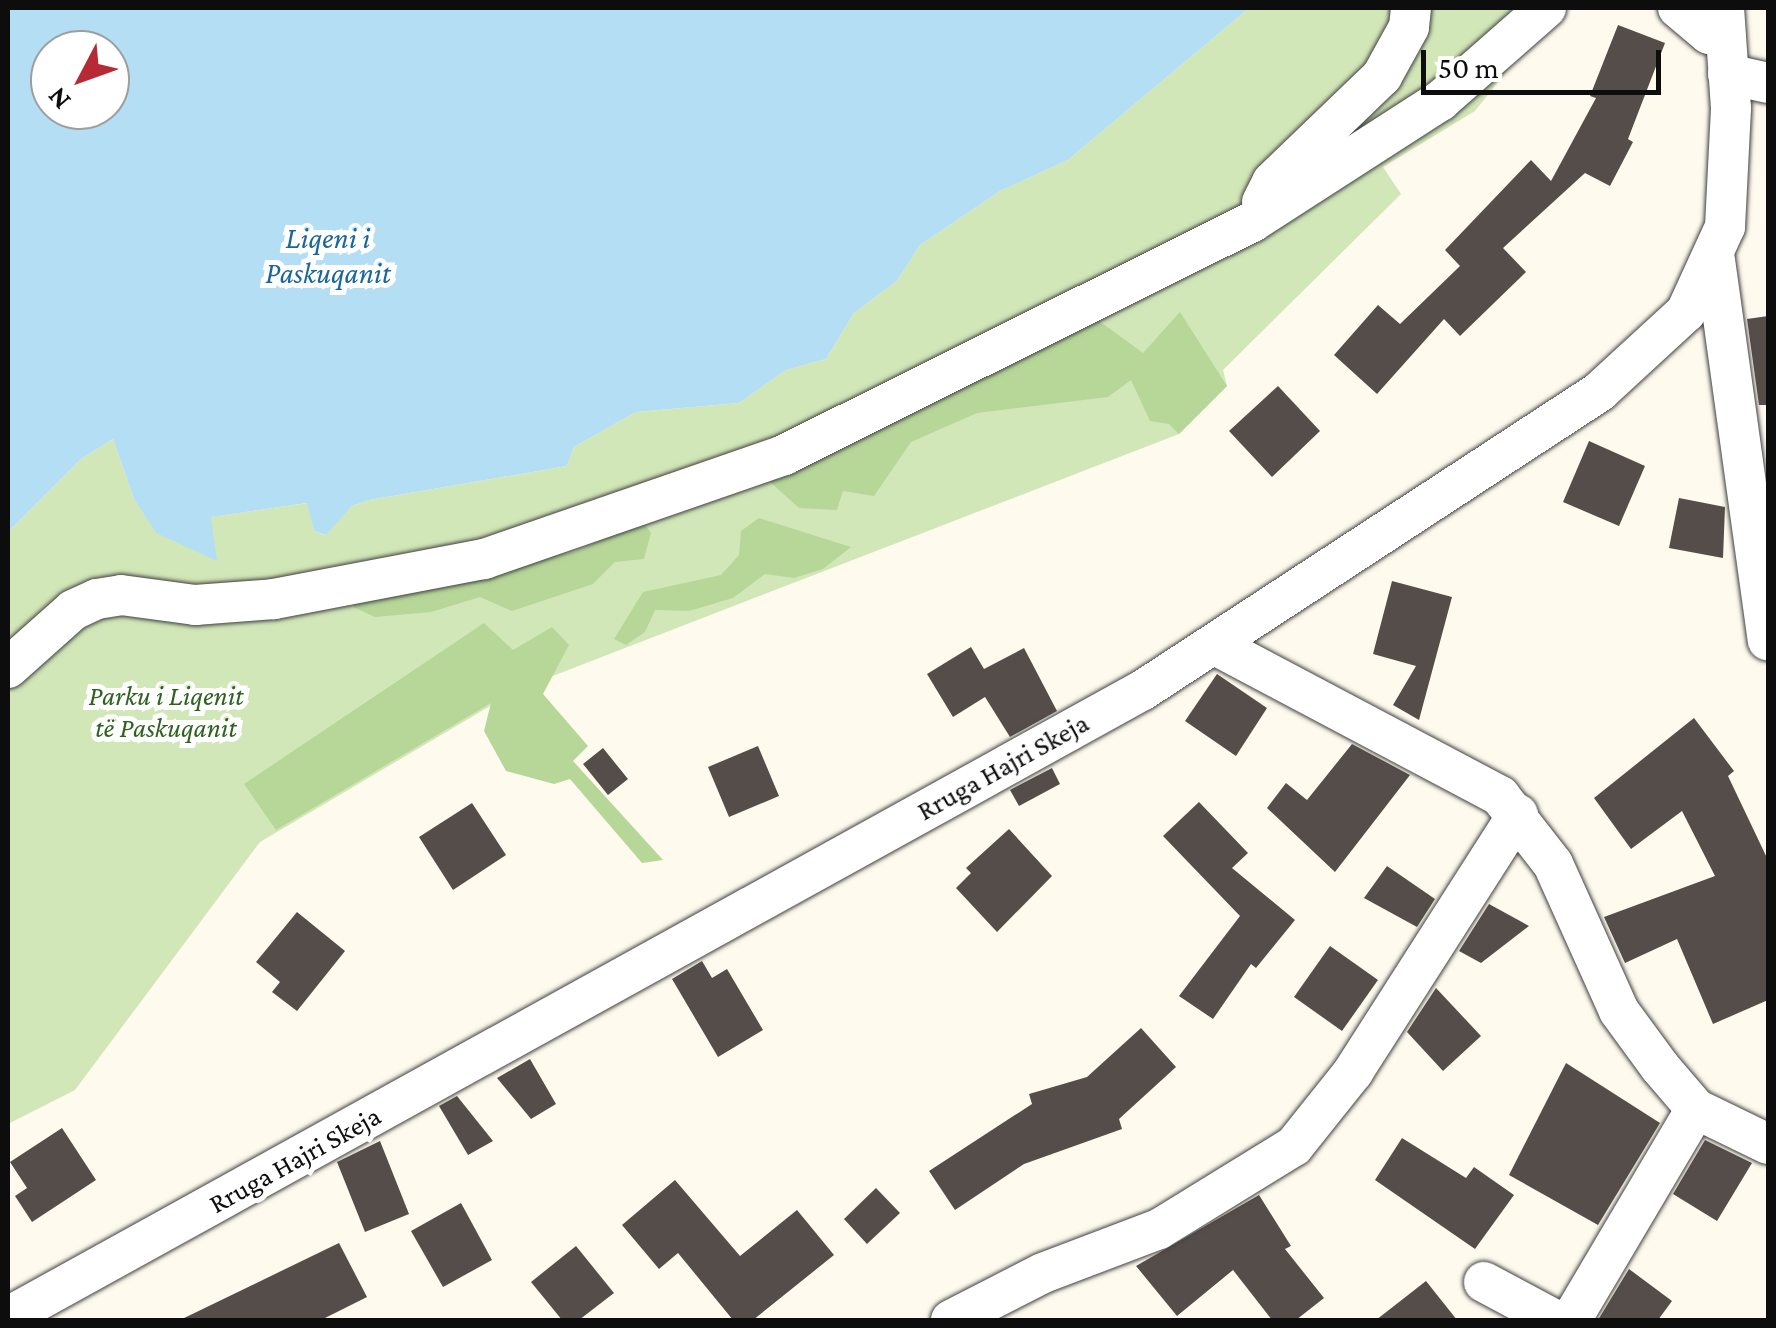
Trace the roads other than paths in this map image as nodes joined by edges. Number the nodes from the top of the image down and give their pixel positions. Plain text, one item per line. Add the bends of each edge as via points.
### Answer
1 (1410, 8) edge
2 (1546, 8) edge
3 (1710, 29) edge
4 (1768, 83) edge
5 (1252, 222) junction
6 (1714, 260) junction
7 (1768, 640) edge
8 (1217, 646) junction
9 (8, 668) edge
10 (1518, 814) junction
11 (1696, 1109) junction
12 (1768, 1144) edge
13 (1484, 1282) dead end
14 (8, 1317) edge
15 (951, 1320) edge
16 (1555, 1320) edge
17 (1571, 1320) edge

1 - 5 street via 1408,28 1382,76 1272,182
2 - 5 street via 1440,100
3 - 4 street
3 - 6 street, Rruga Hajri Skeja via 1726,227
5 - 9 street via 831,434 728,475 484,559 274,599 196,605 121,595 96,599 73,610
6 - 7 street
6 - 8 street, Rruga Hajri Skeja via 1686,312 1599,392
8 - 10 street via 1462,774
8 - 14 street, Rruga Hajri Skeja
10 - 11 street via 1554,864 1620,1011
10 - 15 street via 1353,1072 1294,1146 1160,1229 1044,1273
11 - 12 street
11 - 17 street
13 - 16 street

